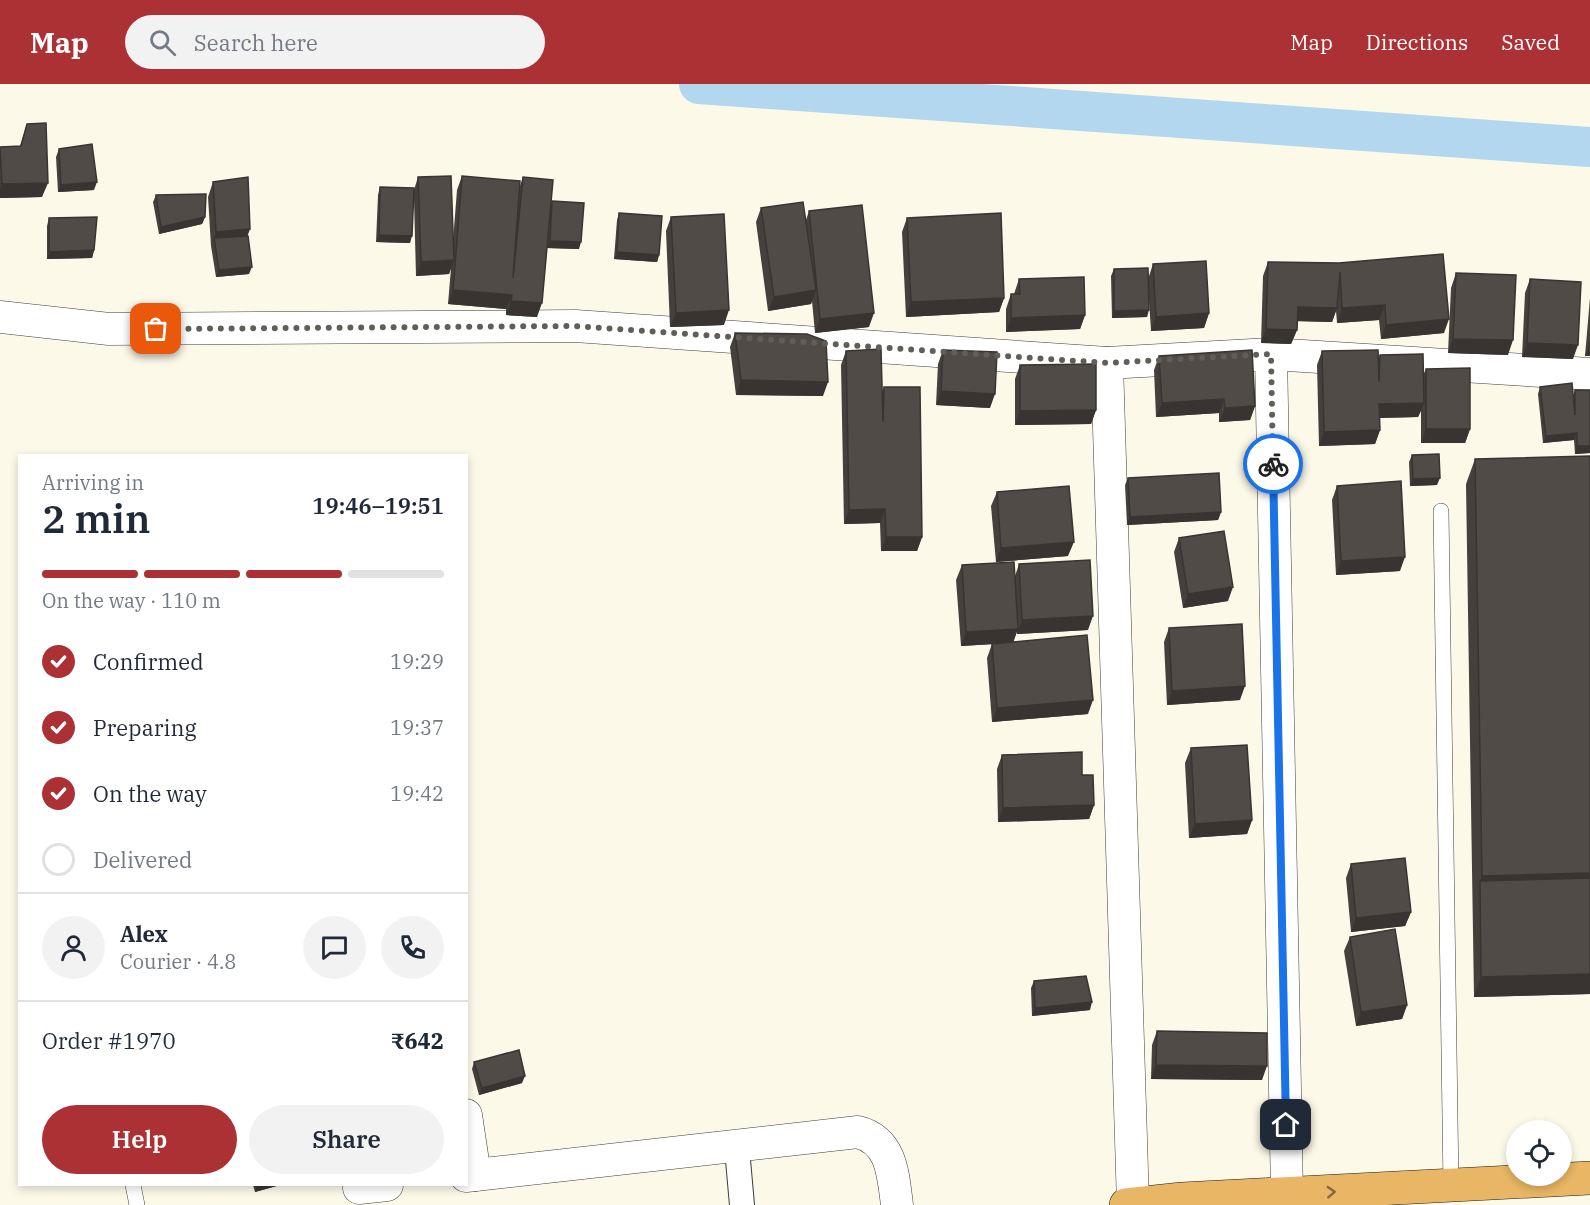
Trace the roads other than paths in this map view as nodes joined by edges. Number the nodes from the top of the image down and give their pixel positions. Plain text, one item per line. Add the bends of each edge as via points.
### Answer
1 (0, 317) edge
2 (1271, 354) junction
3 (1107, 363) junction
4 (1590, 374) edge
5 (1441, 511) dead end
6 (468, 1139) edge
7 (738, 1160) dead end
8 (471, 1176) edge
9 (1590, 1178) edge
10 (1451, 1185) junction
11 (133, 1186) edge
12 (1287, 1194) junction
13 (1133, 1204) edge
14 (137, 1205) edge
15 (742, 1205) edge
16 (897, 1205) edge
17 (1126, 1205) edge

1 - 3 street via 110,329 574,326
2 - 3 street
2 - 4 street
2 - 12 street
3 - 13 street
5 - 10 lane
6 - 8 street
7 - 15 street
8 - 16 street via 858,1132 873,1136 884,1147
9 - 10 highway
12 -> 10 highway
11 - 14 lane
12 - 13 highway
13 - 17 highway

